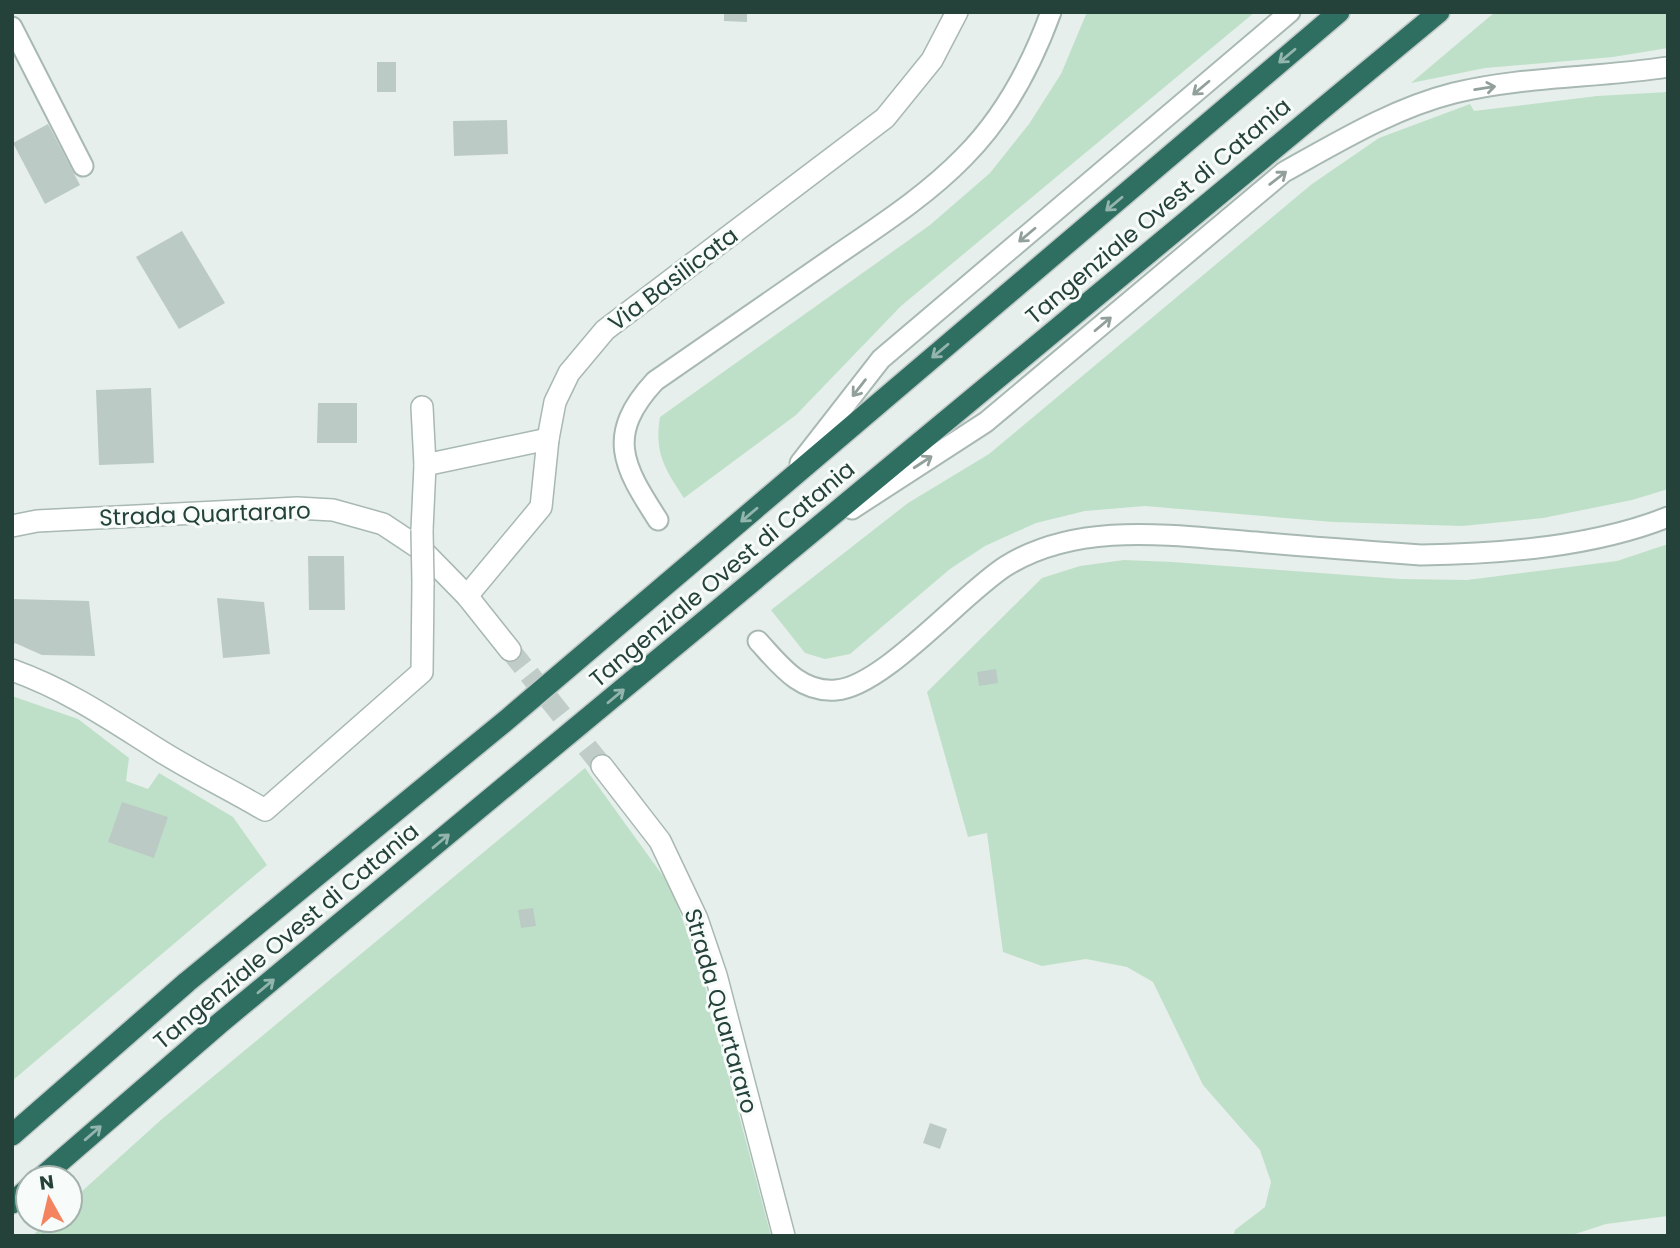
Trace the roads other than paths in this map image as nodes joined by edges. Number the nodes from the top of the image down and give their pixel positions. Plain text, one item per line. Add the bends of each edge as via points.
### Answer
1 (957, 12) edge
2 (1051, 12) edge
3 (1290, 12) edge
4 (1339, 12) edge
5 (1439, 12) edge
6 (12, 27) edge
7 (1668, 66) edge
8 (83, 166) dead end
9 (422, 407) dead end
10 (548, 439) junction
11 (425, 465) junction
12 (782, 486) junction
13 (1668, 517) edge
14 (658, 520) dead end
15 (12, 526) edge
16 (804, 540) junction
17 (467, 596) junction
18 (758, 641) dead end
19 (510, 650) tunnel mouth
20 (12, 670) edge
21 (603, 766) tunnel mouth
22 (12, 1135) edge
23 (57, 1164) edge
24 (784, 1236) edge

1 - 10 street, Via Basilicata via 932,60 886,118 605,330 569,373 555,402
2 - 14 lane via 1017,85 966,156 915,201 655,381 639,399 628,422 624,449 627,468
3 -> 12 lane via 881,359
4 -> 12 highway, Tangenziale Ovest di Catania
5 - 16 highway, Tangenziale Ovest di Catania
6 - 8 lane
16 -> 7 lane via 986,422 1284,172 1340,141 1454,93
9 - 11 street
10 - 11 street
10 - 17 street, Via Basilicata via 541,507
11 - 20 street, bridge via 422,672 265,810 83,701
12 -> 22 highway, Tangenziale Ovest di Catania via 509,719 187,982
13 - 18 lane via 1593,538 1459,555 1184,537 1087,538 1006,566 882,669 836,690 802,684
15 - 17 street, Strada Quartararo via 201,512 334,510 383,524 422,550
23 -> 16 highway, Tangenziale Ovest di Catania via 220,1023
17 - 19 street, Strada Quartararo
21 - 24 street, Strada Quartararo via 660,841 697,919 716,975

